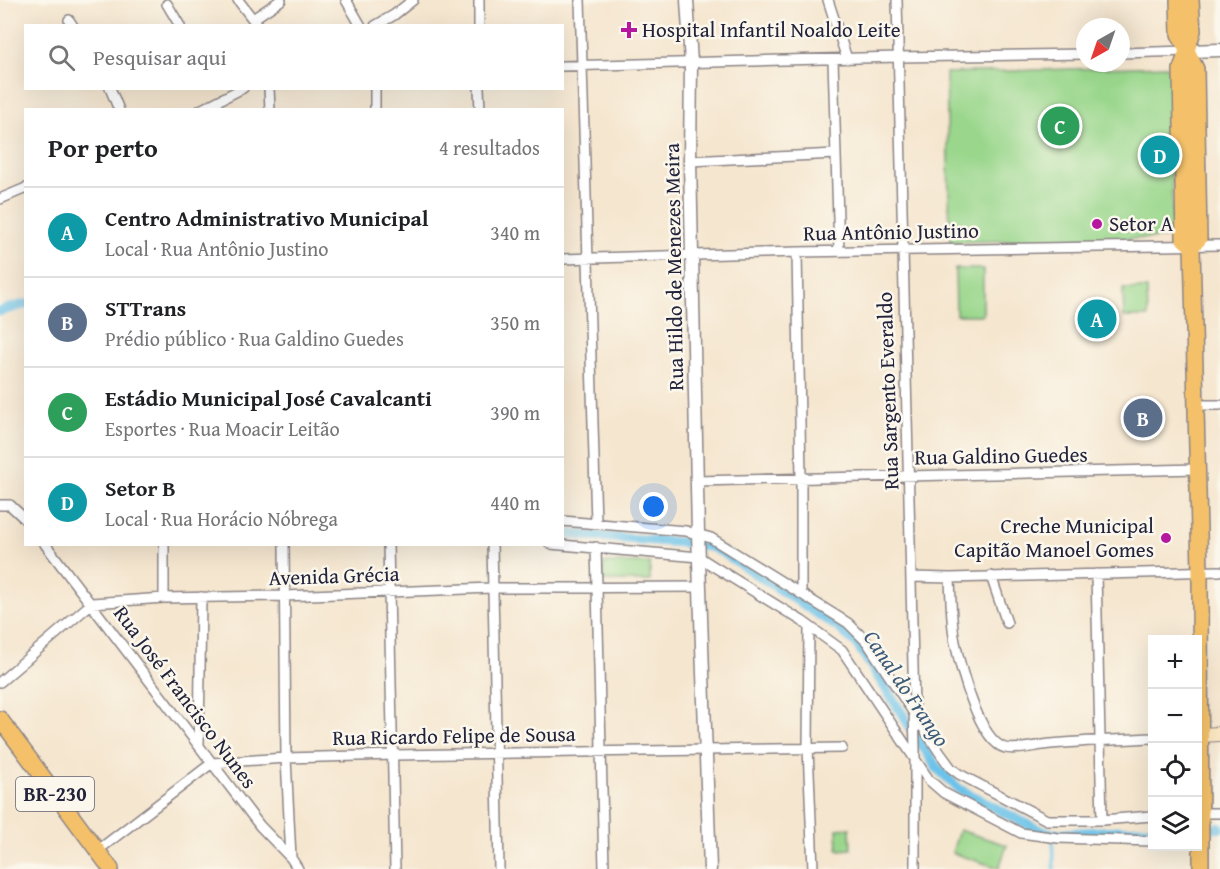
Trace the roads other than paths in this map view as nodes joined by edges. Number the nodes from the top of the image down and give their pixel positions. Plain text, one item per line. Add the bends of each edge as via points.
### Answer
1 (238, 0) edge
2 (280, 0) edge
3 (346, 0) edge
4 (413, 0) edge
5 (479, 0) edge
6 (580, 0) edge
7 (687, 0) edge
8 (828, 0) edge
9 (897, 0) edge
10 (1178, 0) edge
11 (1191, 0) edge
12 (167, 4) dead end
13 (255, 22) edge
14 (179, 24) edge
15 (360, 24) edge
16 (378, 24) edge
17 (479, 24) edge
18 (1220, 50) edge
19 (1188, 51) junction
20 (1076, 54) edge
21 (1130, 54) edge
22 (899, 57) junction
23 (847, 59) junction
24 (833, 60) junction
25 (690, 63) junction
26 (564, 66) edge
27 (581, 66) junction
28 (111, 90) edge
29 (217, 90) edge
30 (239, 90) edge
31 (269, 90) edge
32 (375, 90) edge
33 (479, 90) edge
34 (222, 98) junction
35 (118, 108) edge
36 (204, 108) edge
37 (270, 108) edge
38 (375, 108) edge
39 (480, 108) edge
40 (836, 154) junction
41 (690, 161) junction
42 (24, 189) edge
43 (0, 199) edge
44 (1220, 245) edge
45 (1192, 246) junction
46 (839, 251) junction
47 (903, 251) junction
48 (797, 252) junction
49 (693, 256) junction
50 (564, 259) edge
51 (588, 259) junction
52 (1196, 405) junction
53 (1220, 405) edge
54 (1198, 469) junction
55 (908, 476) junction
56 (801, 479) junction
57 (698, 482) junction
58 (5, 505) edge
59 (24, 519) edge
60 (564, 521) edge
61 (596, 522) junction
62 (698, 533) junction
63 (564, 545) edge
64 (47, 546) edge
65 (164, 546) edge
66 (284, 546) edge
67 (388, 546) edge
68 (492, 546) edge
69 (596, 547) junction
70 (699, 557) junction
71 (1220, 571) edge
72 (1200, 572) junction
73 (1096, 574) junction
74 (991, 576) junction
75 (912, 577) junction
76 (950, 578) junction
77 (597, 586) junction
78 (700, 587) junction
79 (492, 588) junction
80 (390, 592) junction
81 (801, 594) junction
82 (284, 596) junction
83 (164, 597) junction
84 (201, 597) junction
85 (92, 603) junction
86 (1007, 623) dead end
87 (809, 626) junction
88 (0, 682) edge
89 (1199, 689) edge
90 (0, 719) edge
91 (914, 719) junction
92 (1220, 734) edge
93 (1202, 735) edge
94 (1148, 738) edge
95 (1101, 741) junction
96 (1199, 743) edge
97 (199, 744) junction
98 (808, 748) junction
99 (842, 748) dead end
100 (706, 749) junction
101 (602, 750) junction
102 (497, 753) junction
103 (394, 754) junction
104 (286, 758) junction
105 (915, 760) junction
106 (212, 763) junction
107 (1199, 797) edge
108 (1202, 813) edge
109 (1220, 813) edge
110 (1148, 816) edge
111 (1102, 820) junction
112 (1148, 840) edge
113 (97, 851) junction
114 (1200, 851) edge
115 (291, 858) junction
116 (111, 869) edge
117 (298, 869) edge
118 (395, 869) edge
119 (499, 869) edge
120 (604, 869) edge
121 (710, 869) edge
122 (813, 869) edge
123 (915, 869) edge
124 (1201, 869) edge

1 - 13 street
2 - 13 street
3 - 15 street
4 - 16 street
5 - 17 street
6 - 27 street
7 - 25 street, Rua Hildo de Menezes Meira
8 - 23 street
9 - 22 street, Rua Sargento Everaldo
10 - 19 main road via 1179,34
11 - 19 main road via 1193,31
12 - 14 street
18 - 19 street
19 - 21 street
19 - 45 main road via 1181,70 1184,239
20 - 22 street
22 - 23 street
22 - 47 street, Rua Sargento Everaldo
23 - 24 street
24 - 25 street
24 - 40 street
25 - 27 street
25 - 41 street, Rua Hildo de Menezes Meira
26 - 27 street
27 - 51 street
28 - 35 street
29 - 34 street
30 - 34 street
31 - 37 street
32 - 38 street
33 - 39 street
34 - 36 street
40 - 41 street
40 - 46 street
41 - 49 street, Rua Hildo de Menezes Meira
42 - 43 street
44 - 45 street, Rua Antônio Justino
45 - 47 street, Rua Antônio Justino
45 - 52 main road
46 - 47 street, Rua Antônio Justino
46 - 48 street, Rua Antônio Justino
47 - 55 street, Rua Sargento Everaldo
48 - 49 street, Rua Antônio Justino
48 - 56 street
49 - 51 street, Rua Antônio Justino
49 - 57 street, Rua Hildo de Menezes Meira
50 - 51 street, Rua Antônio Justino
51 - 61 street
52 - 53 street
52 - 54 main road
54 - 55 street, Rua Galdino Guedes
54 - 72 main road
55 - 56 street, Rua Galdino Guedes
55 - 75 street, Rua Sargento Everaldo
56 - 57 street, Rua Galdino Guedes
56 - 81 street
57 - 62 street, Rua Hildo de Menezes Meira
58 - 59 street
60 - 61 street
61 - 62 street
62 - 70 street, Rua Hildo de Menezes Meira
62 - 81 street via 728,547
63 - 69 street
64 - 85 street, Rua José Francisco Nunes
65 - 83 street
66 - 82 street
67 - 80 street
68 - 79 street
69 - 70 street
69 - 77 street
70 - 78 street, Rua Hildo de Menezes Meira
70 - 87 street
71 - 72 street
72 - 73 street
72 - 89 main road
73 - 74 street
73 - 95 street
74 - 76 street
74 - 86 street
75 - 76 street
75 - 91 street, Rua Sargento Everaldo
76 - 95 street via 955,642 982,723 992,740 1004,748
77 - 78 street, Avenida Grécia
77 - 79 street, Avenida Grécia
77 - 101 street
78 - 100 street, Rua Hildo de Menezes Meira
79 - 80 street, Avenida Grécia
79 - 102 street
80 - 82 street, Avenida Grécia
80 - 103 street
81 - 91 street via 857,632
82 - 84 street, Avenida Grécia
82 - 104 street
83 - 84 street, Avenida Grécia
83 - 85 street, Avenida Grécia
84 - 97 street
85 - 88 street
85 - 97 street, Rua José Francisco Nunes
87 - 98 street
87 - 105 street via 849,659
90 - 113 main road, BR-230
91 - 105 street, Rua Sargento Everaldo
91 - 111 street via 959,774 1047,820
92 - 93 main road
94 - 95 street
95 - 111 street
96 - 107 main road
97 - 106 street, Rua José Francisco Nunes
98 - 99 street, Rua Ricardo Felipe de Sousa
98 - 100 street, Rua Ricardo Felipe de Sousa
98 - 122 street
100 - 101 street, Rua Ricardo Felipe de Sousa
100 - 121 street, Rua Hildo de Menezes Meira
101 - 102 street, Rua Ricardo Felipe de Sousa
101 - 120 street
102 - 103 street, Rua Ricardo Felipe de Sousa
102 - 119 street
103 - 104 street, Rua Ricardo Felipe de Sousa
103 - 118 street
104 - 106 street, Rua Ricardo Felipe de Sousa
104 - 115 street
105 - 112 street via 944,793 1021,833
105 - 123 street, Rua Sargento Everaldo
106 - 113 street
106 - 115 street, Rua José Francisco Nunes via 260,826
108 - 109 street
110 - 111 street
113 - 116 main road, BR-230
114 - 124 main road
115 - 117 street, Rua José Francisco Nunes

